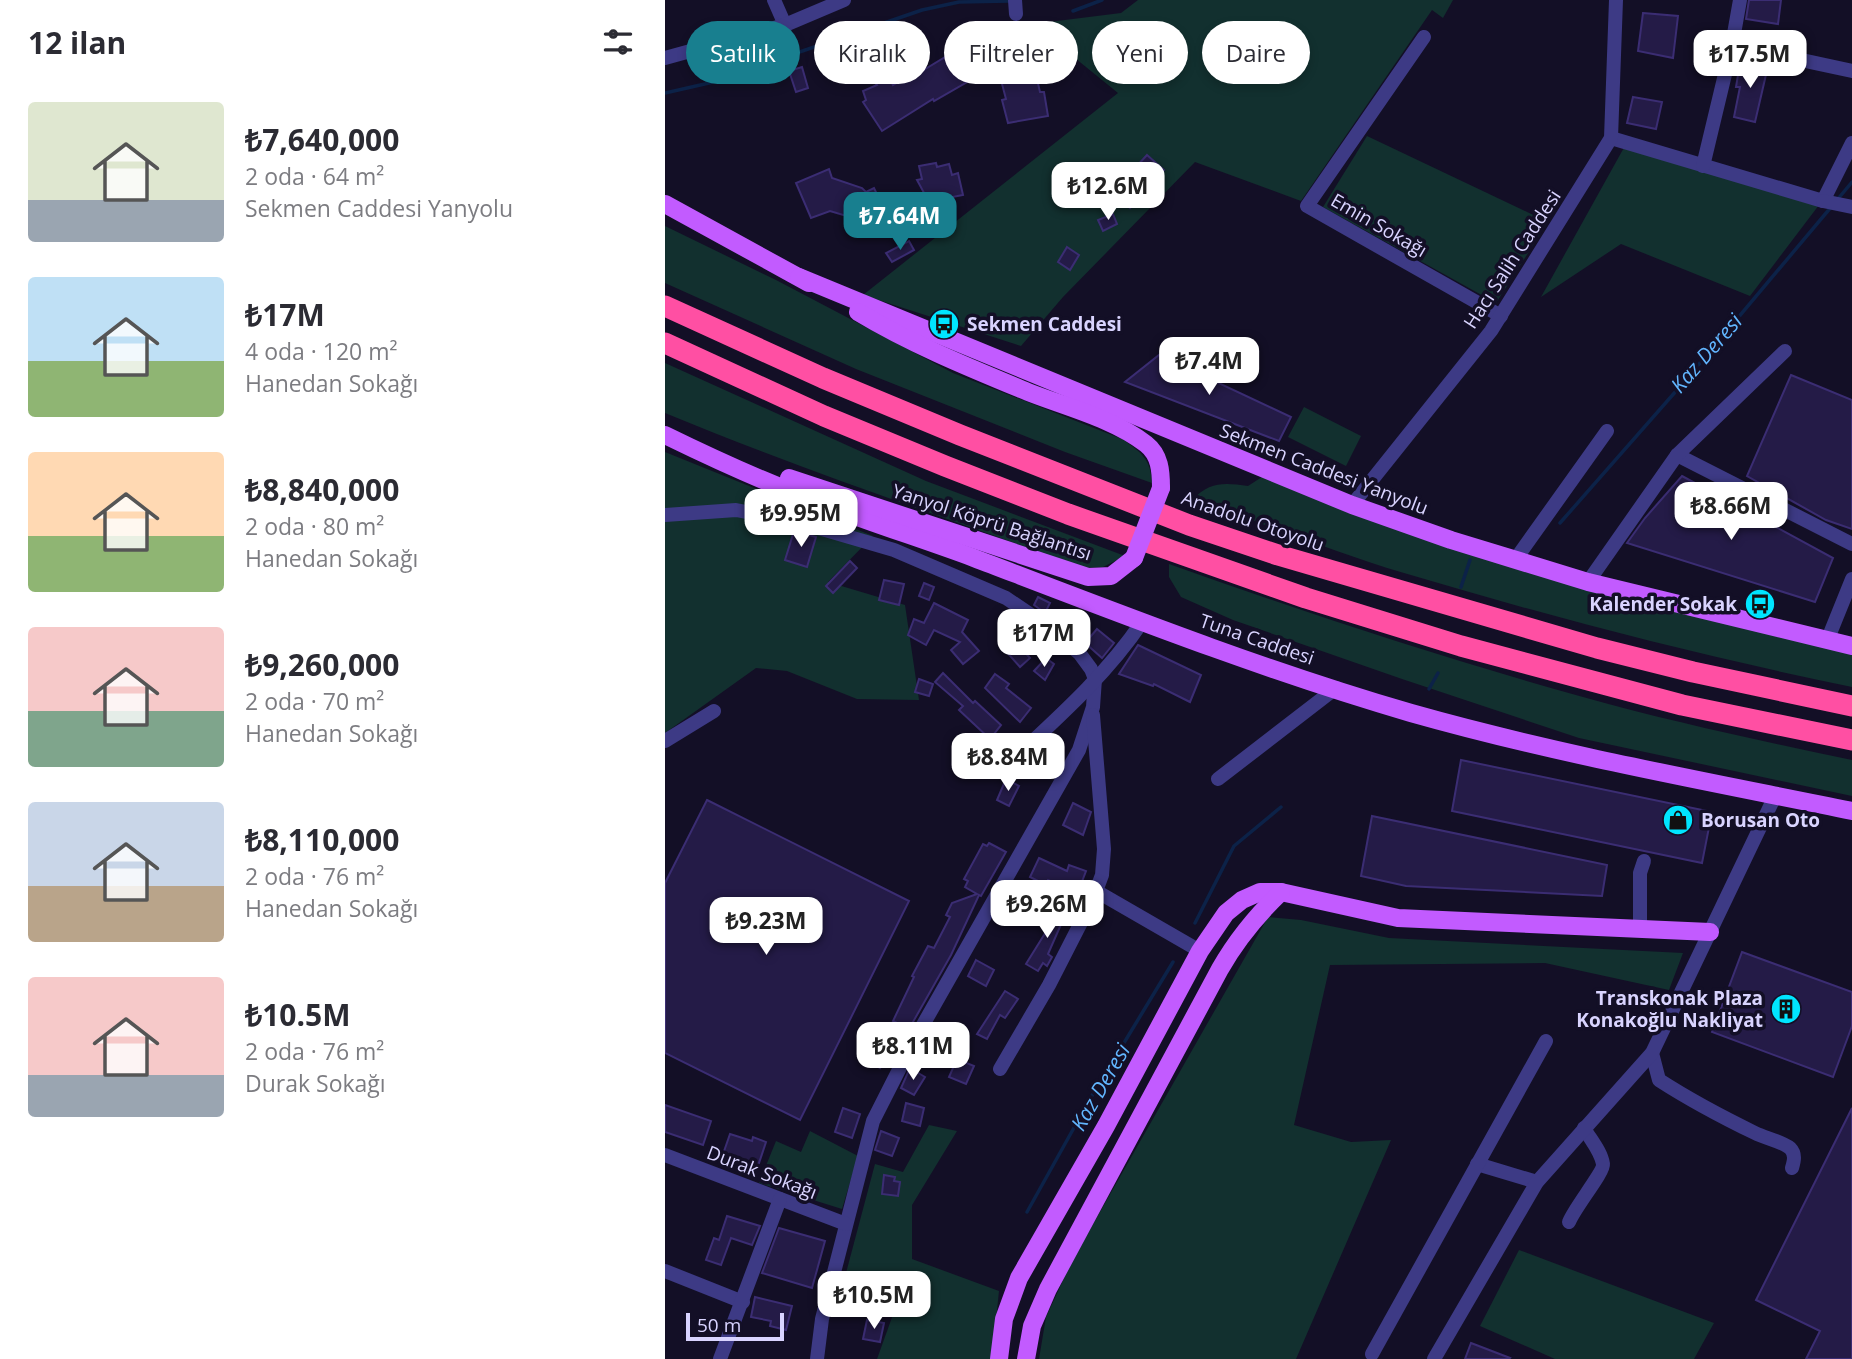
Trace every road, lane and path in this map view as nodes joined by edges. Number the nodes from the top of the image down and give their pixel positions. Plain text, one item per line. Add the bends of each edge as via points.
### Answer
1 (774, 0) edge
2 (844, 0) edge
3 (1616, 0) edge
4 (1740, 0) edge
5 (783, 21) edge
6 (794, 21) edge
7 (1424, 37) dead end
8 (1732, 45) junction
9 (686, 52) edge
10 (665, 58) edge
11 (1852, 71) edge
12 (1611, 138) junction
13 (1852, 143) edge
14 (1703, 166) junction
15 (1825, 202) junction
16 (665, 204) edge
17 (1848, 206) edge
18 (799, 277) junction
19 (665, 306) edge
20 (1501, 316) junction
21 (665, 343) edge
22 (1785, 351) dead end
23 (1607, 431) dead end
24 (667, 436) edge
25 (1677, 455) junction
26 (1352, 505) junction
27 (671, 514) edge
28 (1852, 544) edge
29 (1515, 560) junction
30 (1852, 579) edge
31 (1588, 582) junction
32 (1142, 622) junction
33 (1827, 641) junction
34 (1852, 646) edge
35 (1095, 679) junction
36 (1336, 688) junction
37 (1852, 706) edge
38 (1093, 707) junction
39 (714, 711) dead end
40 (1852, 740) edge
41 (665, 741) edge
42 (1005, 766) dead end
43 (1218, 779) dead end
44 (1775, 796) junction
45 (1852, 811) edge
46 (1644, 861) dead end
47 (1096, 891) junction
48 (1281, 892) junction
49 (1640, 930) junction
50 (1710, 932) junction
51 (1200, 951) junction
52 (1546, 1041) dead end
53 (1652, 1053) junction
54 (1000, 1069) dead end
55 (1584, 1128) junction
56 (665, 1155) edge
57 (1477, 1164) junction
58 (1792, 1168) dead end
59 (1537, 1182) junction
60 (780, 1199) junction
61 (1569, 1222) dead end
62 (846, 1224) junction
63 (665, 1270) edge
64 (743, 1301) junction
65 (1372, 1354) dead end
66 (720, 1359) edge
67 (817, 1359) edge
68 (999, 1359) edge
69 (1026, 1359) edge
70 (1434, 1359) edge

1 - 5 street
2 - 6 street
3 - 12 street, Hacı Salih Caddesi
4 - 8 street
7 - 20 street, Emin Sokağı via 1307,206
8 - 11 street
8 - 14 street
9 - 10 street
12 - 14 street
12 - 20 street, Hacı Salih Caddesi
13 - 15 street
14 - 15 street
15 - 17 street
16 - 18 main road
18 - 24 main road, Yanyol Köprü Bağlantısı, bridge via 896,335 1101,419 1148,445 1161,466 1161,488 1133,558 1111,576 1087,578
18 - 26 main road, Sekmen Caddesi Yanyolu
19 - 37 highway, Anadolu Otoyolu via 926,421 1265,551 1597,648
20 - 26 street, Hacı Salih Caddesi
21 - 40 highway via 958,471 1306,598 1461,646 1682,705
22 - 25 street
23 - 29 street
24 - 32 main road, Tuna Caddesi via 821,503
25 - 28 street
25 - 31 street
26 - 29 main road, Sekmen Caddesi Yanyolu
27 - 35 street via 736,510 798,522 894,550 1006,598 1080,654
29 - 31 main road, Sekmen Caddesi Yanyolu
30 - 33 street
31 - 33 main road, Sekmen Caddesi Yanyolu
32 - 35 street
32 - 36 main road, Tuna Caddesi
33 - 34 main road, Sekmen Caddesi Yanyolu
35 - 38 street
35 - 42 street
36 - 43 street
36 - 44 main road, Tuna Caddesi via 1476,731
38 - 47 street via 1104,849
38 - 62 street via 1079,750 873,1121
39 - 41 street
44 - 45 main road, Tuna Caddesi
44 - 50 street
46 - 49 street
47 - 51 street
47 - 54 street
48 - 49 main road via 1398,918
48 - 51 main road via 1260,892 1242,900 1226,913
48 - 69 main road via 1238,937 1220,969 1048,1289 1032,1326
49 - 50 main road
50 - 53 street
51 - 68 main road via 1019,1278 1004,1319
52 - 57 street
53 - 55 street
53 - 58 street via 1659,1080 1727,1119 1788,1146 1793,1153
55 - 59 street
55 - 61 street via 1604,1165
56 - 60 street, Durak Sokağı
57 - 59 street
57 - 65 street
59 - 70 street
60 - 62 street, Durak Sokağı
60 - 64 street
62 - 67 street via 822,1319
63 - 64 street
64 - 66 street

